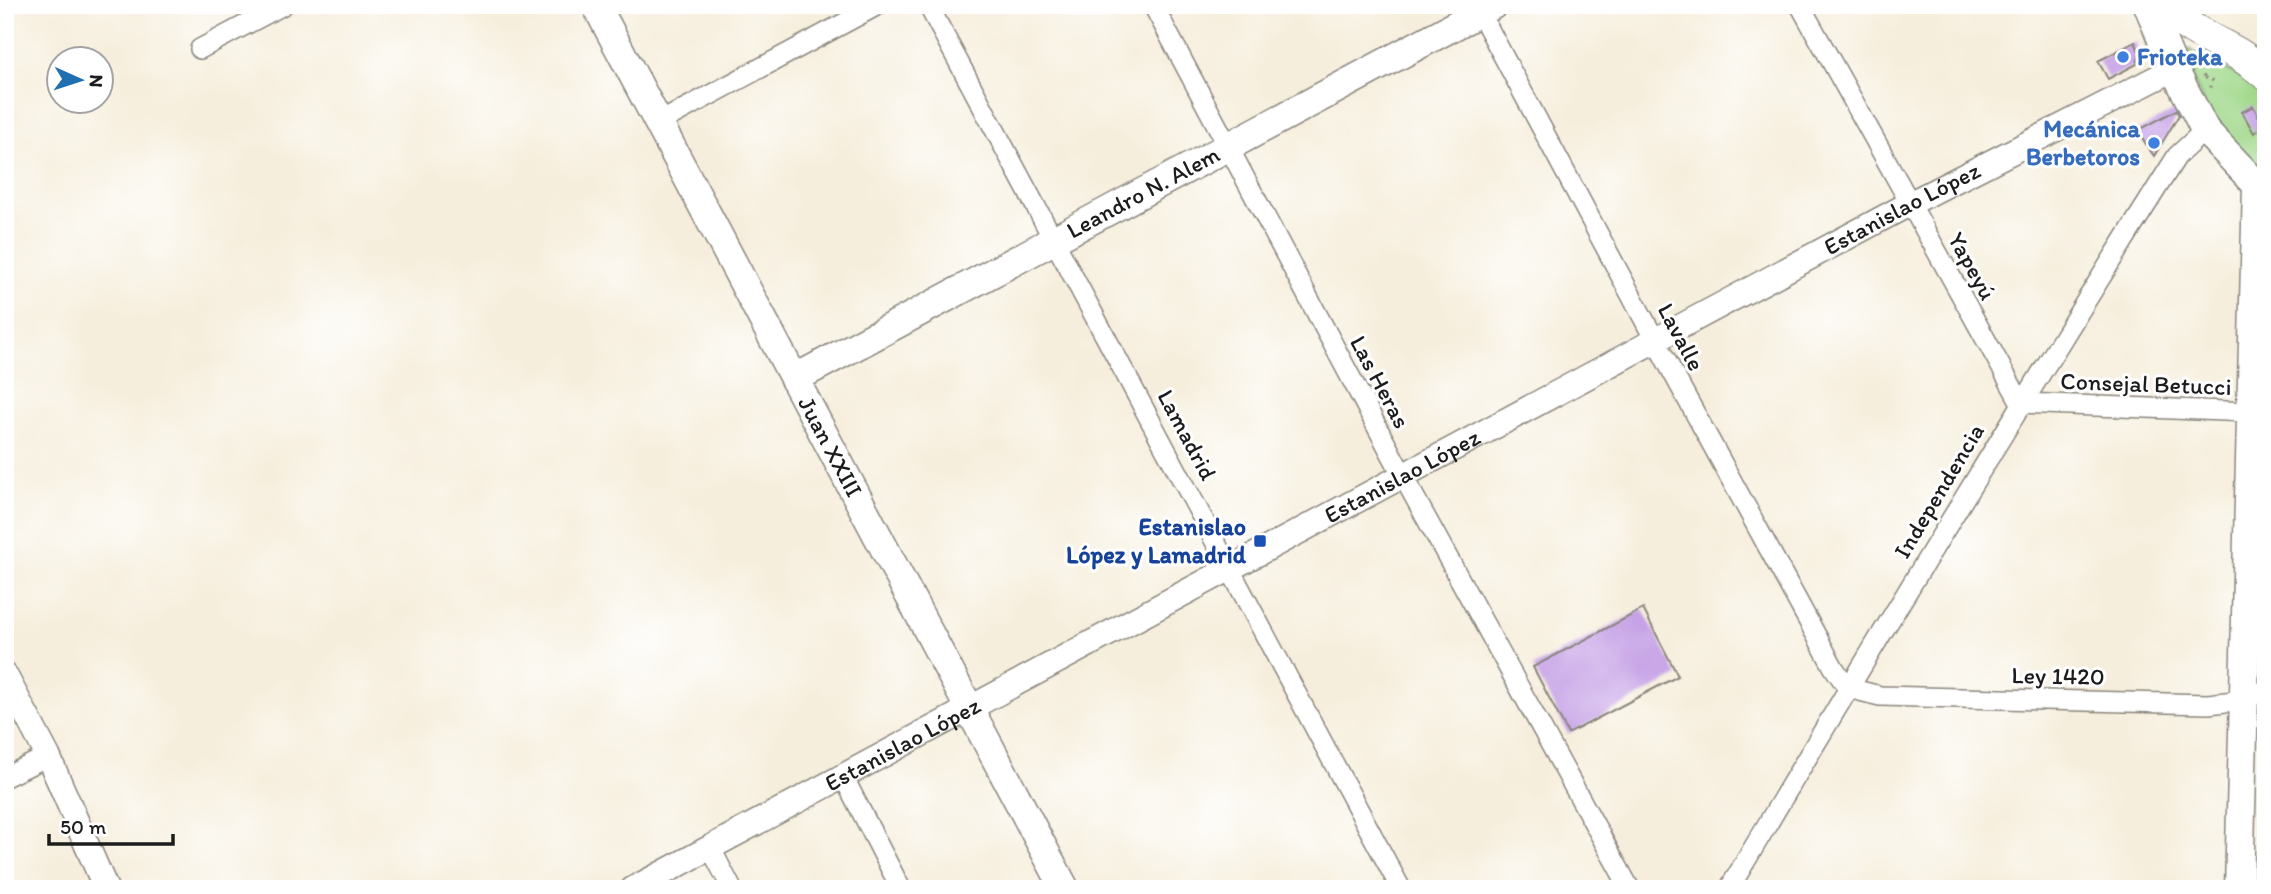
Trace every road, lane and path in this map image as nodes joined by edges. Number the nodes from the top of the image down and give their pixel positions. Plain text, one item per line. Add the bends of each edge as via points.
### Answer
1 (283, 5) edge
2 (596, 5) edge
3 (878, 5) edge
4 (928, 5) edge
5 (1153, 5) edge
6 (1800, 5) edge
7 (2148, 5) edge
8 (2163, 5) edge
9 (1483, 8) edge
10 (200, 49) dead end
11 (2174, 69) junction
12 (2266, 74) edge
13 (659, 123) junction
14 (2205, 130) junction
15 (1229, 147) junction
16 (2262, 184) edge
17 (1909, 204) junction
18 (1055, 240) junction
19 (1655, 341) junction
20 (794, 379) junction
21 (2021, 403) junction
22 (2258, 408) edge
23 (1403, 476) junction
24 (1231, 568) junction
25 (5, 675) edge
26 (1847, 688) junction
27 (2254, 695) edge
28 (970, 709) junction
29 (48, 756) junction
30 (843, 776) junction
31 (5, 777) edge
32 (710, 847) junction
33 (106, 889) edge
34 (633, 889) edge
35 (732, 889) edge
36 (901, 889) edge
37 (1065, 889) edge
38 (1401, 889) edge
39 (1630, 889) edge
40 (1730, 889) edge
41 (2239, 889) edge

1 - 10 street
2 - 13 main road, Juan XXIII
3 - 13 street
4 - 18 street, Lamadrid
5 - 15 street, Las Heras
6 - 17 street, Yapeyú
7 - 11 main road
8 - 12 main road via 2199,34
9 - 15 main road, Leandro N. Alem
9 - 19 street, Lavalle
11 - 14 main road
11 - 17 street, Estanislao López
13 - 20 main road, Juan XXIII
14 - 16 main road
14 - 21 street, Independencia via 2177,156
15 - 18 main road, Leandro N. Alem
15 - 23 street, Las Heras
16 - 22 main road
17 - 19 street, Estanislao López
17 - 21 street, Yapeyú
18 - 20 main road, Leandro N. Alem
18 - 24 street, Lamadrid
19 - 23 street, Estanislao López
19 - 26 street, Lavalle
20 - 28 main road, Juan XXIII
21 - 22 street, Consejal Betucci
21 - 26 street, Independencia
22 - 27 main road
23 - 24 street, Estanislao López
23 - 39 street, Las Heras
24 - 28 street, Estanislao López
24 - 38 street, Lamadrid
25 - 29 street
26 - 27 street, Ley 1420 via 1880,696 2208,704
26 - 40 street, Independencia
27 - 41 main road
28 - 30 street, Estanislao López
28 - 37 main road, Juan XXIII
29 - 31 street
29 - 33 street
30 - 32 street, Estanislao López
30 - 36 street
32 - 34 street, Estanislao López
32 - 35 street

